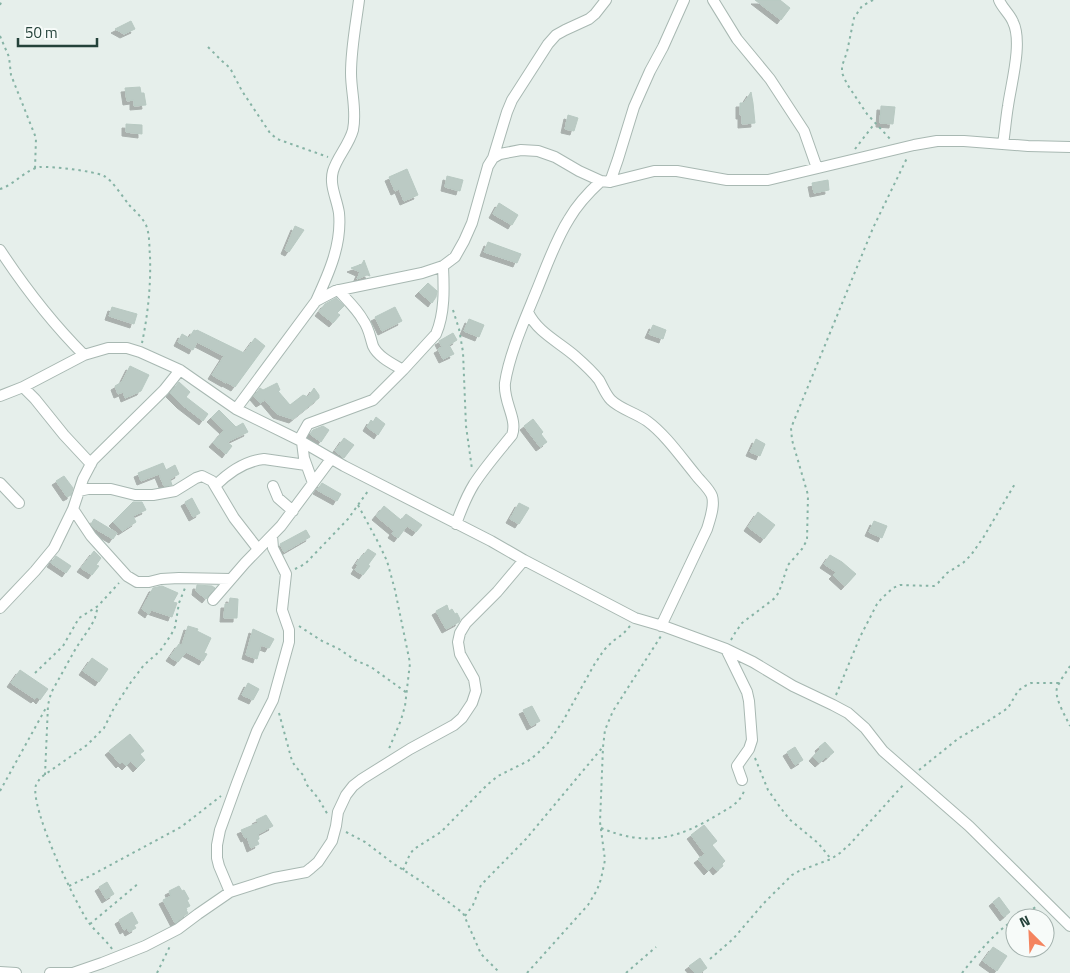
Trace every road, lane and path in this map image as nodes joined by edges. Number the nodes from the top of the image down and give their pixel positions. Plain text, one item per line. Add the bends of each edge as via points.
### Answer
1 (2, 0) edge
2 (359, 0) edge
3 (606, 0) edge
4 (684, 0) edge
5 (714, 0) edge
6 (873, 0) edge
7 (998, 0) edge
8 (0, 5) edge
9 (0, 36) edge
10 (208, 47) dead end
11 (876, 123) junction
12 (914, 144) junction
13 (1003, 144) junction
14 (1070, 147) edge
15 (898, 148) junction
16 (492, 158) junction
17 (339, 159) junction
18 (844, 161) junction
19 (817, 168) junction
20 (35, 169) junction
21 (605, 181) junction
22 (0, 189) edge
23 (0, 250) edge
24 (443, 266) junction
25 (444, 288) junction
26 (338, 290) junction
27 (316, 301) junction
28 (528, 312) junction
29 (140, 352) junction
30 (84, 355) junction
31 (180, 370) junction
32 (403, 370) junction
33 (23, 387) junction
34 (0, 396) edge
35 (236, 409) junction
36 (300, 441) junction
37 (331, 459) junction
38 (91, 464) junction
39 (306, 465) junction
40 (374, 482) junction
41 (1016, 482) dead end
42 (0, 483) edge
43 (313, 483) junction
44 (474, 483) junction
45 (215, 486) junction
46 (273, 486) dead end
47 (79, 491) junction
48 (19, 503) dead end
49 (358, 505) junction
50 (72, 509) junction
51 (292, 511) junction
52 (456, 524) junction
53 (272, 536) junction
54 (258, 549) junction
55 (524, 560) junction
56 (286, 574) junction
57 (127, 576) junction
58 (190, 578) junction
59 (230, 579) junction
60 (213, 600) dead end
61 (98, 606) junction
62 (0, 608) edge
63 (635, 618) junction
64 (298, 625) dead end
65 (664, 627) junction
66 (726, 649) junction
67 (1070, 666) edge
68 (35, 673) dead end
69 (1060, 683) junction
70 (407, 693) junction
71 (273, 700) junction
72 (48, 705) junction
73 (832, 705) junction
74 (1070, 726) edge
75 (750, 746) junction
76 (603, 747) junction
77 (385, 755) dead end
78 (45, 774) junction
79 (911, 777) junction
80 (742, 780) joint
81 (237, 783) junction
82 (0, 791) edge
83 (336, 826) junction
84 (601, 828) junction
85 (831, 858) junction
86 (403, 870) junction
87 (139, 883) dead end
88 (68, 886) junction
89 (230, 892) junction
90 (1045, 902) junction
91 (1034, 908) edge
92 (465, 916) junction
93 (90, 924) junction
94 (1005, 925) edge
95 (1070, 926) edge
96 (178, 929) junction
97 (656, 947) dead end
98 (118, 957) junction
99 (710, 959) dead end
100 (0, 972) edge
101 (16, 973) edge
102 (50, 973) edge
103 (158, 973) edge
104 (500, 973) edge
105 (527, 973) edge
106 (626, 973) edge
107 (962, 973) edge

1 - 8 path
2 - 17 street via 351,71 352,130
3 - 16 street via 589,19 556,35 548,44 512,100
4 - 21 street via 638,98
5 - 19 street via 737,39 770,79 804,131
6 - 11 path via 862,6 854,18 842,66 843,78
7 - 13 street via 1014,23 1016,33 1016,56
9 - 20 path via 9,57 11,75 36,138
10 - 17 path via 230,68 242,91 277,139
11 - 15 path
11 - 18 path
12 - 13 street via 937,141
12 - 15 street
12 - 66 path via 874,228 791,428 808,495 807,540 788,565 779,592 742,623
13 - 14 street
15 - 18 street
16 - 21 street via 509,151 538,151
16 - 24 street via 464,241 455,257
17 - 27 street via 332,180 339,211 338,237 329,271
18 - 19 street
19 - 21 street via 768,180 727,180 662,171
20 - 22 path
20 - 29 path via 54,167 106,176 146,225 150,274
21 - 28 street via 587,195 569,218
23 - 30 street via 29,293
24 - 25 street
24 - 26 street
25 - 32 street via 436,334
25 - 44 path via 463,352 466,426
26 - 27 street
26 - 32 street via 363,320 376,352
27 - 35 street
28 - 44 street via 505,384 514,431
28 - 65 street via 539,328 592,372 609,398 636,413 662,434 711,494 712,508 707,529
29 - 30 street via 108,348
29 - 31 street
30 - 33 street
31 - 35 street
31 - 38 street
32 - 36 street via 373,400 308,424
33 - 34 street
33 - 38 street
35 - 36 street
36 - 37 street
36 - 39 street
37 - 40 street
37 - 43 street
38 - 47 street
39 - 43 street
39 - 45 street via 258,460 232,471
40 - 49 path
40 - 52 street
41 - 73 path via 983,538 963,563 947,572 934,586 900,585 877,604
42 - 48 street
43 - 51 street
44 - 52 street
45 - 47 street via 202,476 175,491 153,495 135,495 111,489
45 - 54 street
46 - 51 street via 278,498
47 - 50 street
49 - 56 path via 304,564
49 - 70 path via 380,544 395,590 410,663
50 - 57 street
50 - 62 street via 54,548
51 - 53 street
52 - 55 street
53 - 54 street
53 - 56 street via 273,548
54 - 59 street
55 - 63 street
55 - 83 street via 460,633 460,654 474,680 476,691 462,718 454,726 358,782 346,795
56 - 71 street via 282,610 289,630 289,642
57 - 58 street via 137,582
57 - 61 path
58 - 59 street
58 - 78 path via 179,603 171,635 131,682 104,728 87,745
59 - 60 street
61 - 68 path via 79,618 63,646
61 - 72 path via 91,626 56,682
63 - 65 street
63 - 86 path via 624,634 604,650 548,743 537,754 487,785 441,832 414,849
64 - 70 path
65 - 66 street
65 - 76 path via 613,711 605,730
66 - 73 street
66 - 75 street via 749,701
67 - 69 path
69 - 74 path via 1057,692
69 - 79 path via 1031,683 1023,687 1008,708 951,743
70 - 77 path via 402,720
71 - 81 street
71 - 83 path via 292,761
72 - 78 path
72 - 82 path
73 - 79 street via 856,720 882,751
75 - 80 street via 737,766
75 - 85 path via 771,794 789,818
76 - 84 path
76 - 92 path via 526,839 481,885 474,905
78 - 88 path via 35,786 37,801
79 - 85 path via 850,844
79 - 90 street via 969,826
80 - 84 path via 744,791 734,804 703,824 676,836 652,839 618,835
81 - 88 path via 181,826
81 - 89 street via 217,845 219,866
83 - 86 path via 366,842
83 - 89 street via 332,840 318,862 306,872
84 - 105 path via 605,860 597,890 588,905
85 - 99 path via 792,875
86 - 92 path
87 - 93 path
88 - 93 path
89 - 96 street
90 - 91 path
90 - 95 street
92 - 104 path via 481,954
93 - 98 path
94 - 107 path
96 - 98 street
96 - 103 path
97 - 106 path
98 - 102 street via 73,973
100 - 101 street

